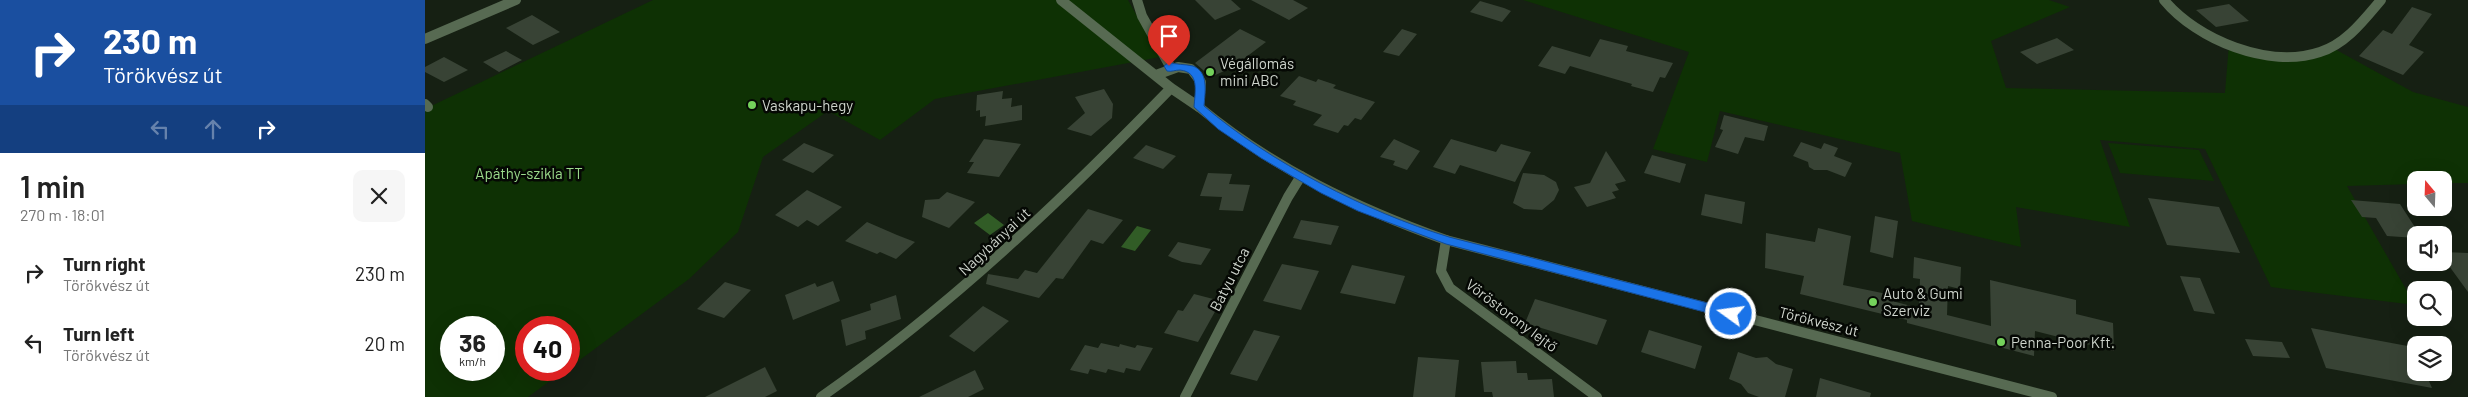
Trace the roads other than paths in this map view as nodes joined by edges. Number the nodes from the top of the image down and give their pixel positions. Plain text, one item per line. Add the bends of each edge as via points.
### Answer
1 (516, 0) edge
2 (1061, 0) edge
3 (1137, 0) edge
4 (2164, 0) edge
5 (2381, 0) edge
6 (425, 39) edge
7 (1171, 68) junction
8 (1156, 75) junction
9 (1171, 88) junction
10 (1199, 107) junction
11 (1301, 176) junction
12 (1446, 240) junction
13 (821, 397) edge
14 (1185, 397) edge
15 (1597, 397) edge
16 (2052, 397) edge

1 - 6 street
2 - 8 street, Törökvész út
3 - 7 street via 1142,16
4 - 5 street via 2178,15 2204,33 2229,44 2277,57 2318,53 2331,47 2351,34
7 - 8 street
7 - 10 street via 1191,69 1197,75 1201,82
8 - 9 street, Törökvész út
9 - 10 street, Törökvész út
9 - 13 street, Nagybányai út via 972,283
10 - 11 street, Törökvész út via 1221,127
11 - 12 street, Törökvész út via 1362,208
11 - 14 street, Batyu utca
12 - 15 street, Vöröstorony lejtő via 1441,271 1450,288
12 - 16 street, Törökvész út

